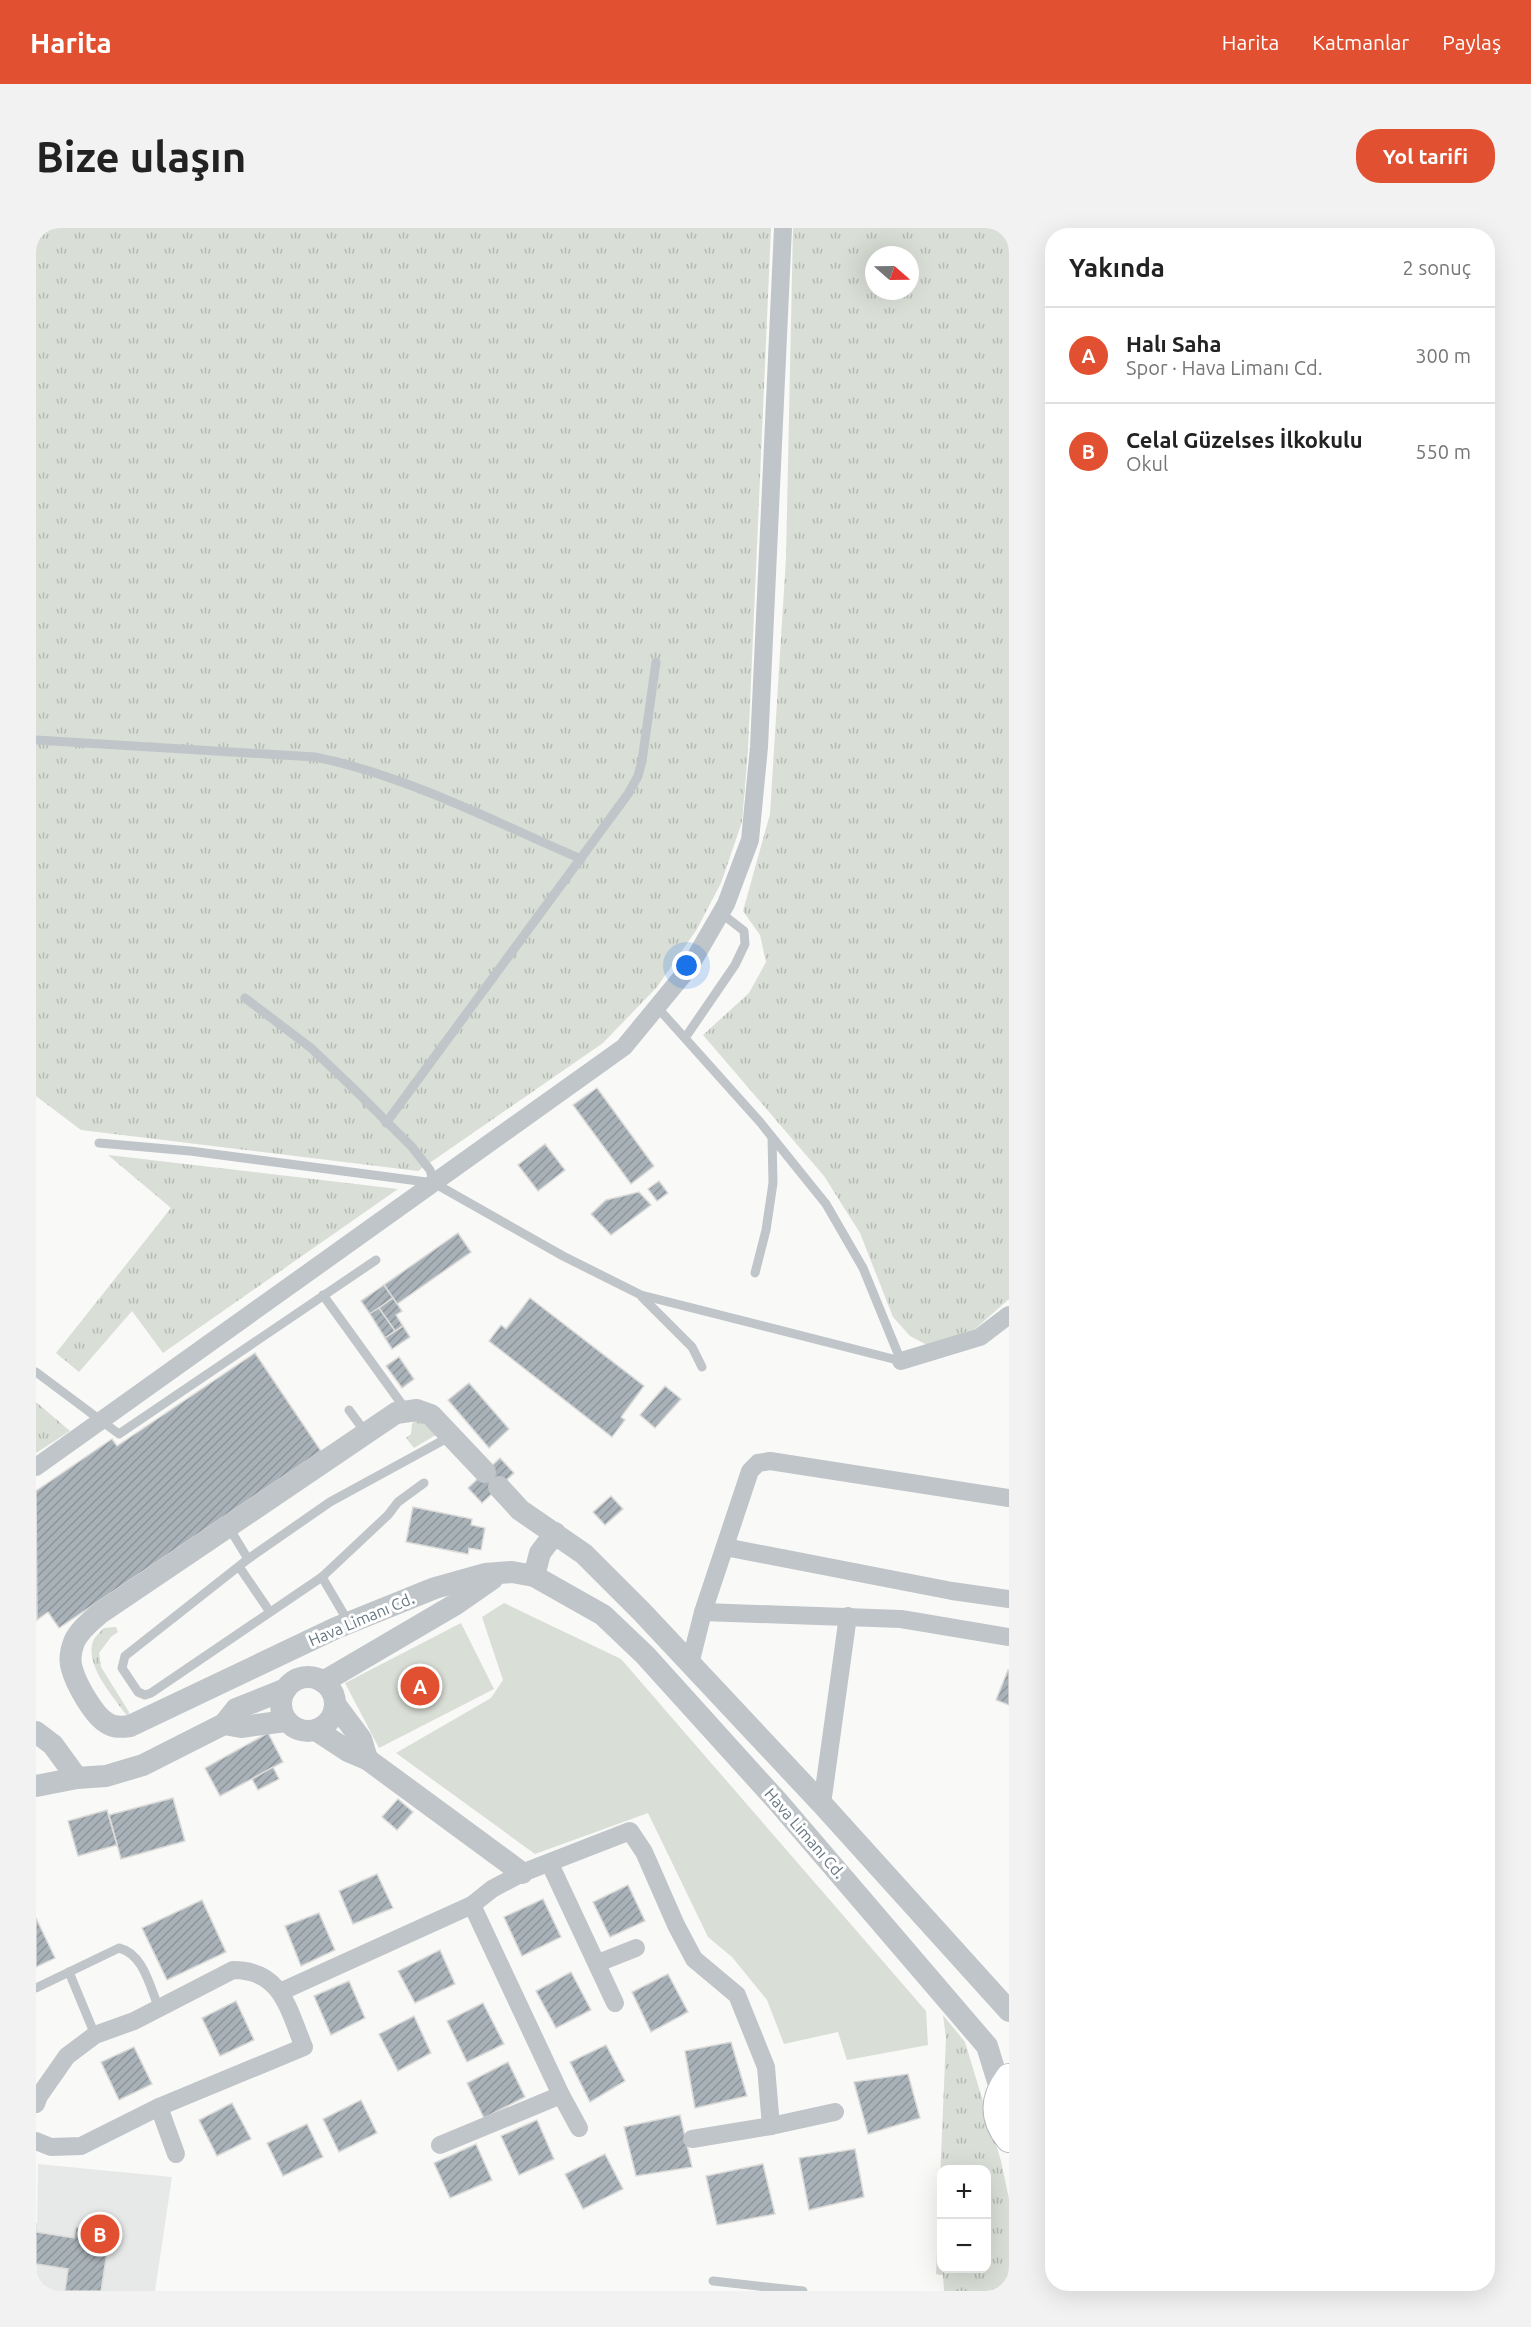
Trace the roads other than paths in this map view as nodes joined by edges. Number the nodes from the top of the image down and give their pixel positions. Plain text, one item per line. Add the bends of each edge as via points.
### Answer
1 (783, 228) edge
2 (656, 662) dead end
3 (36, 740) edge
4 (581, 859) junction
5 (721, 913) junction
6 (245, 998) dead end
7 (657, 1007) junction
8 (685, 1038) junction
9 (386, 1123) junction
10 (772, 1137) junction
11 (99, 1143) dead end
12 (434, 1184) junction
13 (376, 1260) dead end
14 (755, 1273) dead end
15 (323, 1295) junction
16 (640, 1295) junction
17 (1009, 1315) edge
18 (901, 1361) junction
19 (702, 1367) dead end
20 (36, 1372) edge
21 (350, 1410) dead end
22 (406, 1410) junction
23 (100, 1420) junction
24 (366, 1433) junction
25 (451, 1436) junction
26 (36, 1467) edge
27 (424, 1483) dead end
28 (1009, 1498) edge
29 (228, 1527) junction
30 (555, 1533) junction
31 (725, 1547) junction
32 (248, 1559) junction
33 (240, 1568) junction
34 (501, 1573) junction
35 (534, 1576) junction
36 (322, 1577) junction
37 (1009, 1599) edge
38 (270, 1612) junction
39 (704, 1612) junction
40 (848, 1616) junction
41 (349, 1623) junction
42 (1009, 1637) edge
43 (690, 1664) junction
44 (323, 1682) junction
45 (286, 1689) junction
46 (335, 1704) junction
47 (286, 1720) junction
48 (224, 1724) junction
49 (316, 1730) junction
50 (36, 1732) edge
51 (367, 1760) junction
52 (77, 1778) junction
53 (36, 1786) edge
54 (822, 1804) junction
55 (550, 1864) junction
56 (522, 1873) junction
57 (472, 1905) junction
58 (636, 1948) dead end
59 (598, 1963) junction
60 (69, 1972) junction
61 (36, 1989) edge
62 (280, 1992) junction
63 (615, 2003) dead end
64 (159, 2008) junction
65 (1009, 2011) edge
66 (94, 2035) junction
67 (1005, 2083) edge
68 (561, 2095) junction
69 (36, 2104) edge
70 (159, 2107) junction
71 (835, 2112) dead end
72 (771, 2126) junction
73 (579, 2128) dead end
74 (692, 2139) dead end
75 (1009, 2139) edge
76 (36, 2141) edge
77 (440, 2145) dead end
78 (176, 2154) dead end
79 (712, 2282) dead end
80 (803, 2291) edge

1 - 5 street via 759,747 750,840
2 - 4 lane via 638,776
3 - 4 lane via 315,757 346,763 392,778
4 - 9 lane
5 - 7 street via 689,968
5 - 8 lane via 744,931 745,944
6 - 9 lane via 311,1048
7 - 8 lane
7 - 12 street via 624,1047
8 - 10 lane
9 - 12 lane via 430,1170
10 - 14 lane via 773,1183
10 - 18 lane via 826,1204 862,1268
11 - 12 lane via 190,1151
12 - 16 lane
12 - 23 street
13 - 15 lane
15 - 22 lane
15 - 23 lane via 119,1434
16 - 18 lane
16 - 19 lane via 692,1347
17 - 18 street via 980,1337
20 - 23 lane
21 - 24 lane
22 - 24 street, Hava Limanı Cd.
22 - 25 street, Hava Limanı Cd. via 431,1415
23 - 26 street
24 - 29 street, Hava Limanı Cd.
25 - 30 street, Hava Limanı Cd. via 520,1510
25 - 32 lane via 330,1502
27 - 36 lane via 398,1502
28 - 31 street via 770,1461 758,1463 750,1472
29 - 32 lane
29 - 41 street, Hava Limanı Cd. via 99,1614 74,1641 72,1668 82,1692 108,1724 130,1726
30 - 35 street via 540,1553
30 - 43 street, Hava Limanı Cd. via 584,1554
31 - 37 street
31 - 39 street
32 - 33 lane
33 - 38 lane
33 - 38 lane via 125,1656 122,1668 138,1692 152,1693
34 - 35 street, Hava Limanı Cd.
34 - 41 street, Hava Limanı Cd. via 435,1588
34 - 44 street
35 - 67 street, Hava Limanı Cd. via 603,1615 645,1655 771,1793 987,2046
36 - 38 lane
36 - 41 lane
39 - 40 street
39 - 43 street
40 - 42 street via 901,1619
40 - 54 street
43 - 54 street, Hava Limanı Cd.
44 - 45 street via 299,1678
44 - 46 street via 330,1688
45 - 47 street via 281,1704
45 - 48 street via 236,1709
46 - 49 street via 330,1720
46 - 51 street via 361,1739
47 - 48 street via 241,1727
47 - 49 street via 300,1730
48 - 52 street via 143,1765 106,1776
49 - 51 street
50 - 52 street via 53,1745
51 - 56 street
52 - 53 street
54 - 65 street, Hava Limanı Cd.
55 - 56 street
55 - 59 street
55 - 72 street via 630,1830 694,1959 737,1995 766,2067
56 - 57 street
57 - 62 street
57 - 68 street
58 - 59 street
59 - 63 street
60 - 61 lane
60 - 64 lane via 119,1948 125,1950 139,1961
60 - 66 lane
62 - 64 street via 264,1976 249,1970 233,1970
62 - 70 street via 304,2047
64 - 66 street
66 - 69 street via 67,2056
67 - 75 main road via 996,2102 996,2116
68 - 73 street
68 - 77 street
70 - 76 street via 81,2146 51,2147
70 - 78 street
71 - 72 street
72 - 74 street
79 - 80 lane

